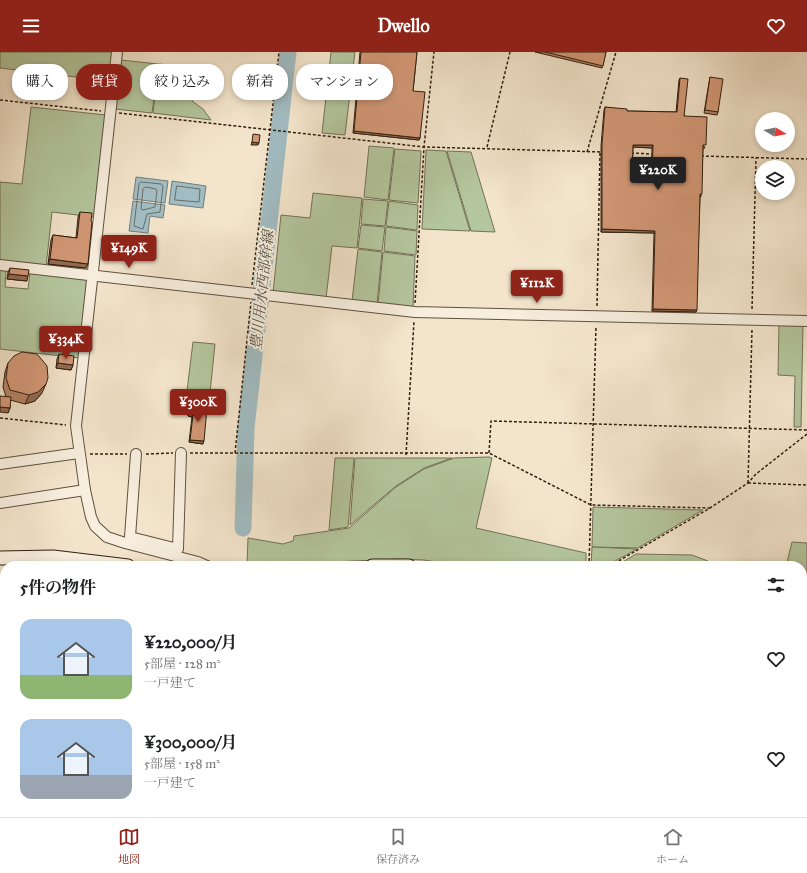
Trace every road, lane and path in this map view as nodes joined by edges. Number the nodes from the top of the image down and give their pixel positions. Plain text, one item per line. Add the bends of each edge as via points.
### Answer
1 (117, 52) edge
2 (279, 52) edge
3 (434, 52) edge
4 (510, 52) edge
5 (616, 52) edge
6 (0, 100) edge
7 (110, 112) junction
8 (270, 131) junction
9 (424, 147) junction
10 (487, 148) junction
11 (587, 152) junction
12 (600, 152) junction
13 (607, 152) edge
14 (628, 153) edge
15 (657, 154) edge
16 (695, 156) edge
17 (807, 159) edge
18 (0, 265) edge
19 (92, 276) junction
20 (253, 293) junction
21 (415, 312) junction
22 (597, 316) junction
23 (807, 321) edge
24 (0, 418) edge
25 (594, 424) junction
26 (76, 426) junction
27 (807, 430) edge
28 (807, 434) edge
29 (181, 453) junction
30 (235, 453) junction
31 (489, 453) junction
32 (79, 454) junction
33 (136, 454) junction
34 (406, 455) junction
35 (0, 464) edge
36 (748, 483) junction
37 (807, 484) edge
38 (85, 490) junction
39 (0, 503) edge
40 (591, 505) junction
41 (710, 508) junction
42 (0, 558) edge
43 (86, 561) edge
44 (194, 561) edge
45 (589, 561) edge
46 (619, 561) edge

1 - 7 street
2 - 8 path
3 - 9 path
4 - 10 path
5 - 11 path
6 - 7 path
7 - 8 path
7 - 19 street
8 - 9 path
8 - 20 path
9 - 10 path
9 - 21 path
10 - 11 path
11 - 12 path
12 - 13 path
12 - 22 path
14 - 15 path
16 - 17 path
18 - 19 street
19 - 20 street
19 - 26 street
20 - 21 street
20 - 30 path
21 - 22 street
21 - 34 path
22 - 23 street
22 - 25 path
24 - 26 path
25 - 27 path
25 - 31 path via 491,421
25 - 40 path
26 - 32 street
28 - 36 path
29 - 30 path
29 - 33 path
29 - 33 street via 178,549 130,537
30 - 34 path
31 - 34 path
31 - 40 path
32 - 33 path
32 - 35 street
32 - 38 street
36 - 37 path
36 - 41 path
38 - 39 street
38 - 44 street via 95,526 107,537
40 - 41 path
40 - 45 path
41 - 46 path
42 - 43 street via 53,557

